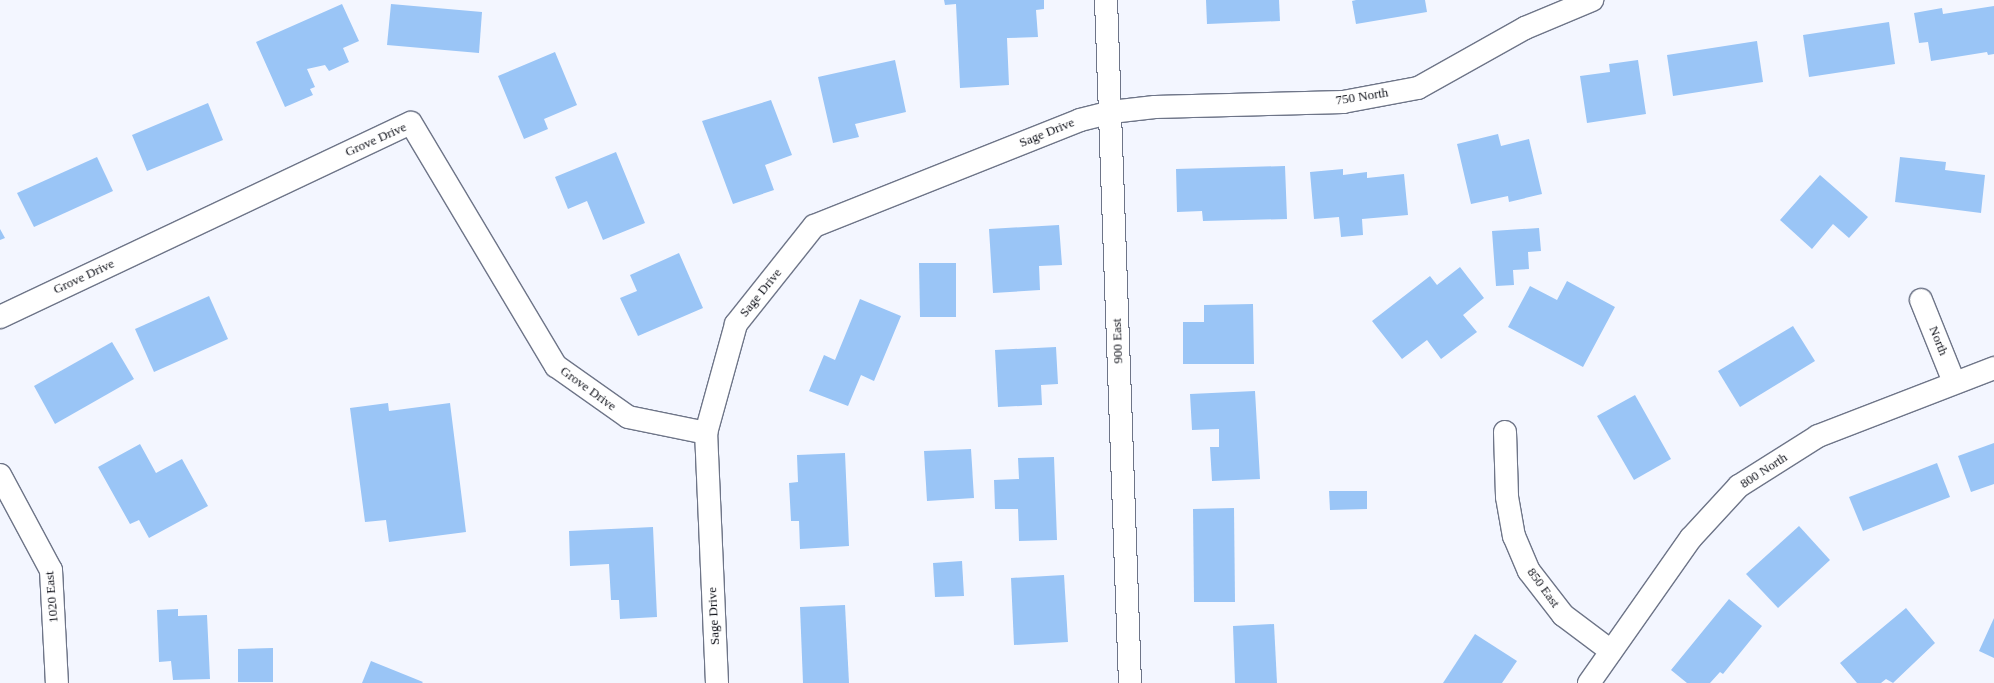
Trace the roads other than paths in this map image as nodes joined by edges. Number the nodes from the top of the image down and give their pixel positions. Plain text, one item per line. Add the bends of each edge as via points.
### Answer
1 (1106, 0) edge
2 (1592, 0) edge
3 (1111, 112) junction
4 (1921, 300) dead end
5 (0, 317) edge
6 (1994, 368) edge
7 (1954, 382) junction
8 (1505, 432) dead end
9 (706, 433) junction
10 (0, 475) edge
11 (1611, 651) junction
12 (57, 683) edge
13 (718, 683) edge
14 (1130, 683) edge
15 (1588, 683) edge

1 - 3 street, 900 East
2 - 3 street, 750 North via 1525,28 1418,88 1343,102 1155,107
3 - 9 street, Sage Drive via 1080,120 814,226 736,324
3 - 14 street, 900 East
4 - 7 street, North
5 - 9 street, Grove Drive via 411,123 556,366 628,418
6 - 7 street, 800 North
7 - 11 street, 800 North via 1818,436 1739,486 1691,538
8 - 11 street, 850 East via 1507,497 1514,536 1529,571 1563,615
9 - 13 street, Sage Drive
10 - 12 street, 1020 East via 51,570
11 - 15 street, 800 North

